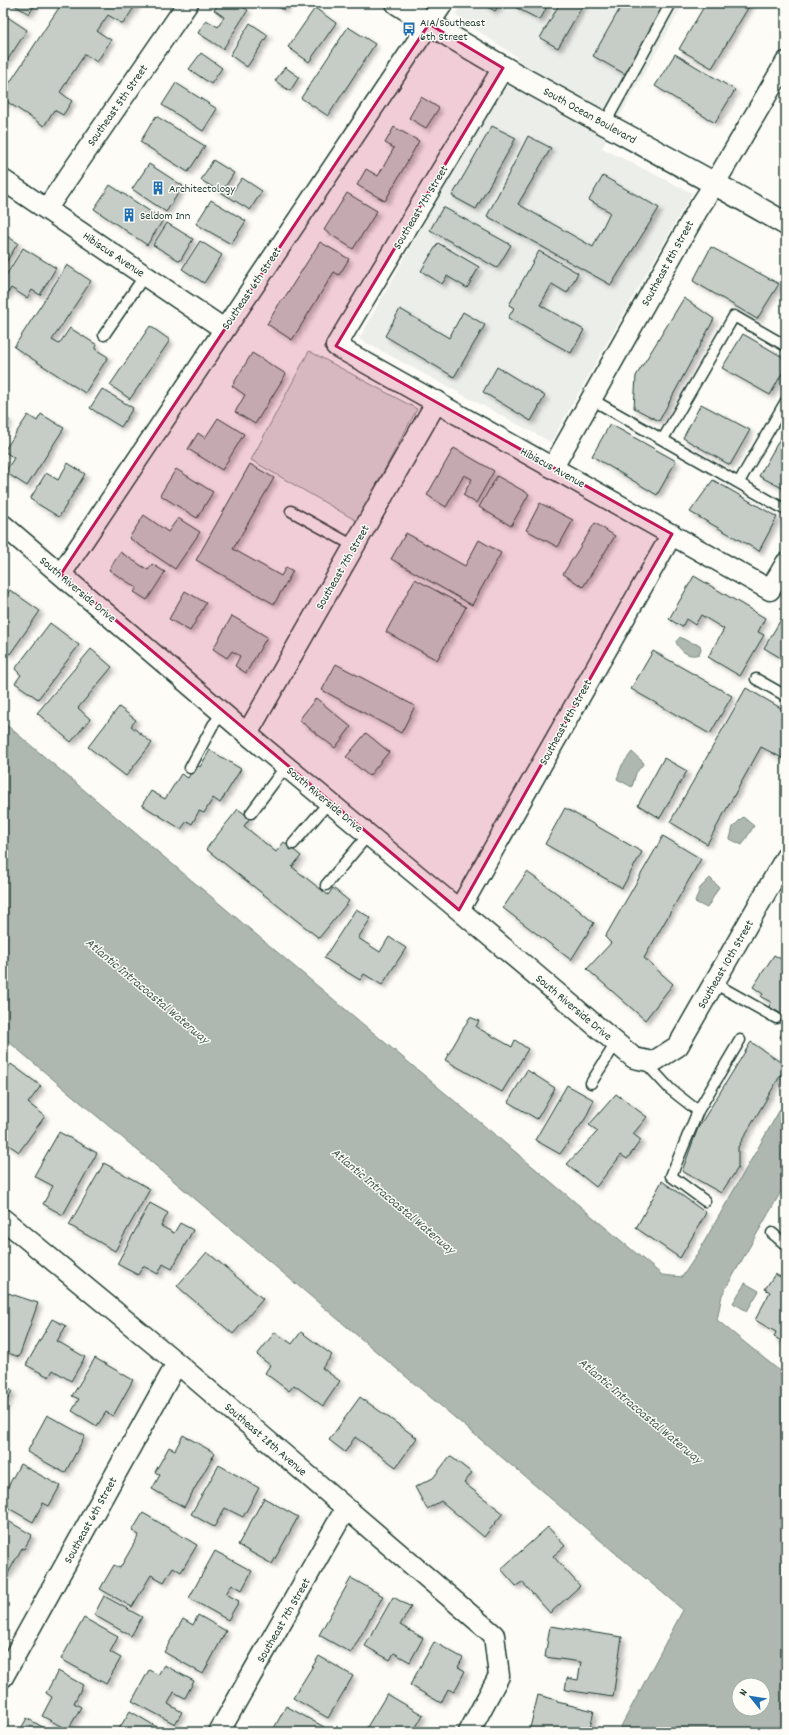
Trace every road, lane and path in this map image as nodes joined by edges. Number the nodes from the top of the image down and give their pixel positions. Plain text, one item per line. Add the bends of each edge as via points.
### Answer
1 (188, 3) edge
2 (397, 3) edge
3 (442, 3) edge
4 (671, 3) edge
5 (429, 24) junction
6 (786, 62) edge
7 (503, 68) junction
8 (605, 123) junction
9 (3, 180) edge
10 (715, 183) junction
11 (47, 208) junction
12 (786, 224) edge
13 (145, 275) junction
14 (224, 328) junction
15 (104, 336) dead end
16 (336, 346) joint
17 (786, 346) edge
18 (591, 399) junction
19 (437, 401) junction
20 (786, 401) edge
21 (663, 439) junction
22 (553, 467) junction
23 (739, 482) junction
24 (786, 510) edge
25 (291, 511) dead end
26 (3, 525) edge
27 (672, 534) junction
28 (354, 546) junction
29 (786, 563) edge
30 (61, 574) junction
31 (756, 679) dead end
32 (786, 696) edge
33 (223, 713) junction
34 (247, 734) junction
35 (286, 766) junction
36 (190, 768) dead end
37 (329, 802) junction
38 (251, 813) dead end
39 (369, 834) junction
40 (293, 844) dead end
41 (786, 857) edge
42 (326, 885) dead end
43 (459, 910) junction
44 (714, 983) junction
45 (776, 1018) dead end
46 (740, 1040) dead end
47 (616, 1043) junction
48 (648, 1061) junction
49 (592, 1083) dead end
50 (698, 1110) junction
51 (705, 1201) dead end
52 (4, 1223) edge
53 (772, 1233) dead end
54 (786, 1244) edge
55 (177, 1363) junction
56 (346, 1508) junction
57 (3, 1677) edge
58 (220, 1732) edge
59 (469, 1732) edge

1 - 11 street, Southeast 5th Street
2 - 5 main road, South Ocean Boulevard
3 - 5 street, Southeast 6th Street
4 - 8 lane
5 - 7 main road, South Ocean Boulevard
5 - 14 street, Southeast 6th Street
6 - 10 street, Southeast 8th Street
7 - 8 main road, South Ocean Boulevard
7 - 16 street, Southeast 7th Street
8 - 10 main road, South Ocean Boulevard
9 - 11 street, Hibiscus Avenue
10 - 12 main road, South Ocean Boulevard
10 - 18 street, Southeast 8th Street
11 - 13 street, Hibiscus Avenue
13 - 14 street, Hibiscus Avenue
13 - 15 lane
14 - 30 street, Southeast 6th Street
16 - 19 street, Hibiscus Avenue
17 - 21 lane via 734,316
18 - 21 lane
18 - 22 street, Southeast 8th Street
19 - 22 street, Hibiscus Avenue
19 - 28 street, Southeast 7th Street
20 - 23 lane
21 - 23 lane
22 - 27 street, Hibiscus Avenue
23 - 24 lane
25 - 28 lane
26 - 30 street, South Riverside Drive
27 - 29 street, Hibiscus Avenue via 770,590
27 - 43 street, Southeast 8th Street
28 - 34 street, Southeast 7th Street
30 - 33 street, South Riverside Drive
31 - 32 lane
33 - 34 street, South Riverside Drive
33 - 36 lane via 213,725
34 - 35 street, South Riverside Drive
35 - 37 street, South Riverside Drive
35 - 38 lane
37 - 39 street, South Riverside Drive
37 - 40 lane
39 - 42 lane
39 - 43 street, South Riverside Drive
41 - 44 street, Southeast 10th Street
43 - 47 street, South Riverside Drive
44 - 45 lane
44 - 48 street, Southeast 10th Street via 678,1046
46 - 50 lane
47 - 48 street, South Riverside Drive via 634,1058
47 - 49 lane
48 - 50 lane via 670,1089
50 - 51 lane via 671,1176
52 - 55 street, Southeast 28th Avenue
53 - 54 lane
55 - 56 street, Southeast 28th Avenue
55 - 57 street, Southeast 6th Street
56 - 58 street, Southeast 7th Street
56 - 59 street, Southeast 28th Avenue via 494,1635 499,1676

